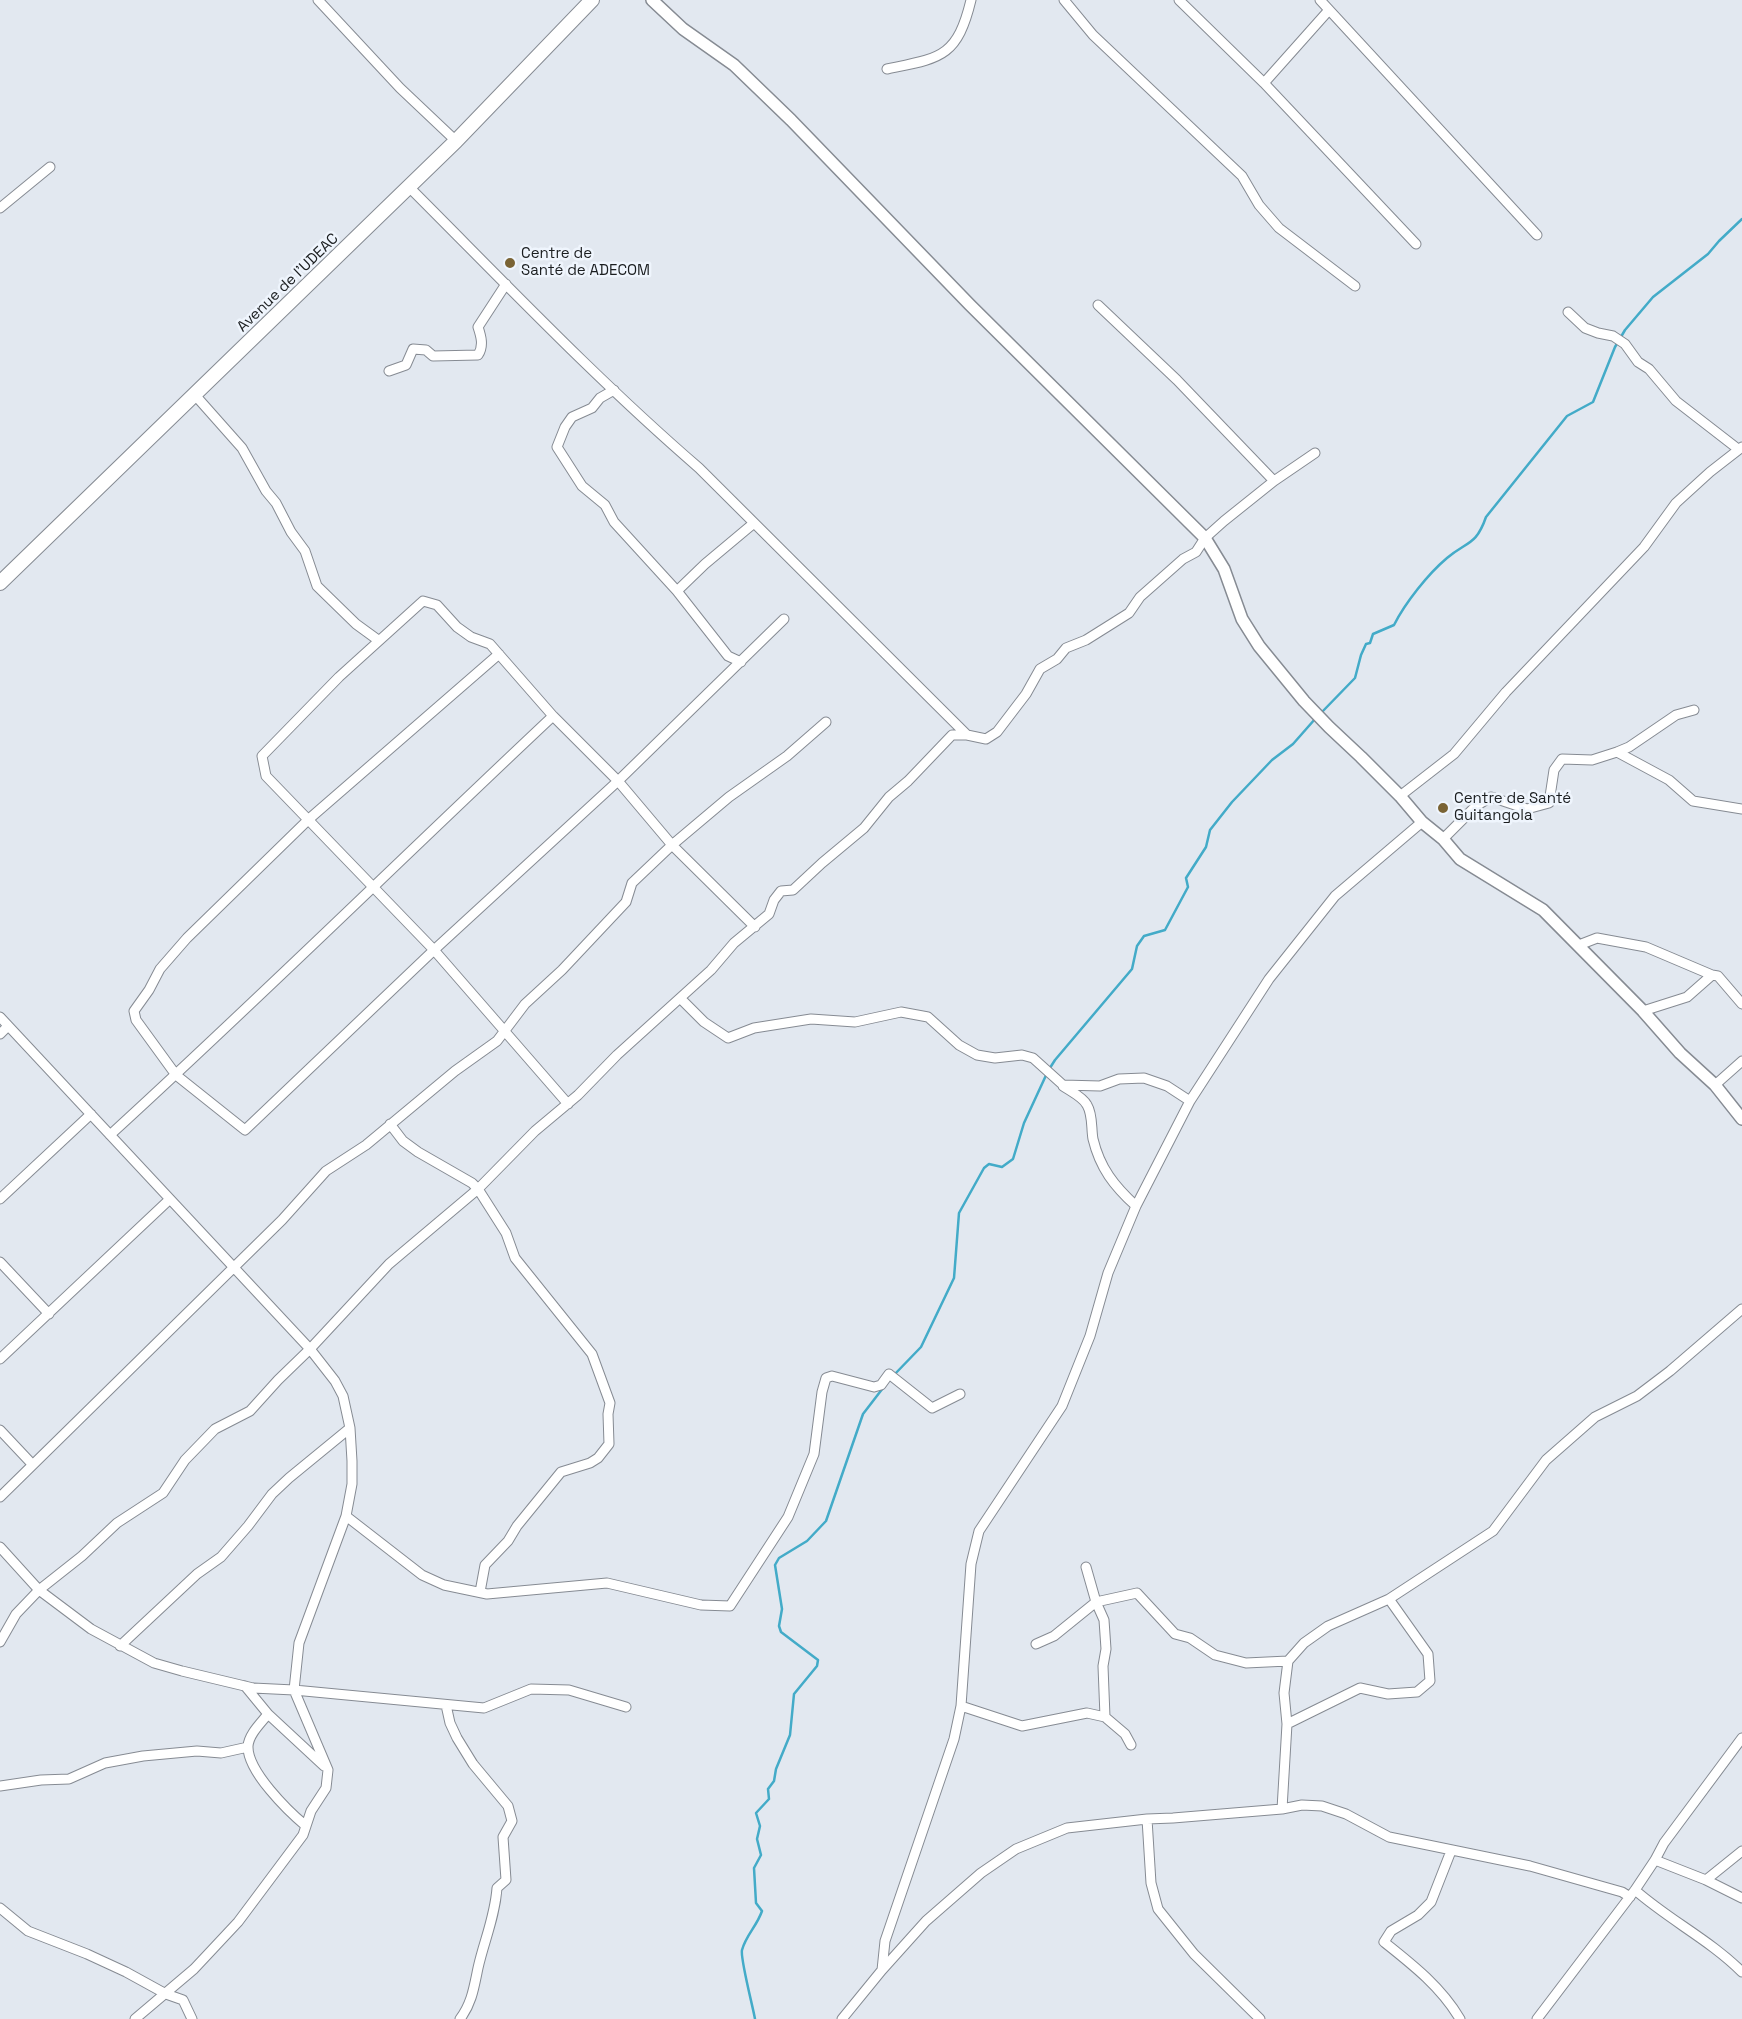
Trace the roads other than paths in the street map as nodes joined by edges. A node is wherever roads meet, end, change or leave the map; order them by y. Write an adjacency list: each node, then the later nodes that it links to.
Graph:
1 (318, 0): 11 (street)
2 (592, 0): 11 (main road, Avenue de I'UDEAC)
3 (652, 0): 28 (street)
4 (971, 0): 9 (street)
5 (1064, 0): 18 (street)
6 (1179, 0): 10 (street)
7 (1320, 0): 8 (street)
8 (1329, 10): 10 (street); 15 (street)
9 (887, 69)
10 (1264, 83): 16 (street)
11 (456, 141): 13 (main road, Avenue de I'UDEAC)
12 (50, 167): 14 (street)
13 (409, 187): 17 (street); 23 (main road, Avenue de I'UDEAC)
14 (0, 208)
15 (1537, 235)
16 (1416, 244)
17 (506, 284): 21 (street); 22 (street)
18 (1356, 286)
19 (1098, 305): 26 (street)
20 (1568, 312): 24 (street)
21 (389, 370)
22 (614, 390): 27 (street); 30 (street)
23 (195, 395): 29 (main road, Avenue de I'UDEAC); 32 (street)
24 (1740, 448): 41 (street)
25 (1315, 452): 26 (street)
26 (1274, 481): 28 (street)
27 (754, 523): 30 (street); 38 (street)
28 (1205, 538): 38 (street); 41 (street)
29 (0, 583)
30 (677, 591): 34 (street)
31 (784, 619): 34 (street)
32 (378, 640): 33 (street); 43 (street)
33 (499, 654): 36 (street); 43 (street)
34 (741, 662): 40 (street)
35 (1694, 710): 39 (street)
36 (553, 716): 40 (street); 47 (street)
37 (826, 722): 46 (street)
38 (968, 735): 48 (street)
39 (1617, 752): 42 (street); 45 (street)
40 (618, 781): 46 (street); 50 (street)
41 (1400, 796): 44 (street)
42 (1742, 809)
43 (309, 820): 47 (street); 60 (street)
44 (1422, 822): 45 (street); 63 (street)
45 (1442, 838): 49 (street)
46 (672, 845): 48 (street); 57 (street)
47 (372, 887): 50 (street); 60 (street)
48 (754, 928): 52 (street)
49 (1579, 945): 51 (street); 54 (street)
50 (434, 950): 57 (street); 60 (street)
51 (1712, 975): 53 (street); 54 (street)
52 (681, 998): 61 (street); 64 (street)
53 (1742, 1004)
54 (1643, 1011): 62 (street)
55 (0, 1017): 56 (street)
56 (8, 1026): 58 (street); 65 (street)
57 (505, 1030): 64 (street); 67 (street)
58 (0, 1034)
59 (1742, 1060): 62 (street)
60 (176, 1075): 68 (street)
61 (1063, 1085): 63 (street); 72 (street)
62 (1714, 1085): 66 (street)
63 (1190, 1101): 72 (street)
64 (568, 1104): 69 (street)
65 (91, 1114): 68 (street); 70 (street)
66 (1742, 1119)
67 (390, 1124): 69 (street); 74 (street)
68 (110, 1135): 71 (street)
69 (478, 1189): 77 (street); 88 (street)
70 (0, 1199)
71 (170, 1200): 74 (street); 76 (street)
72 (1136, 1206): 98 (street)
73 (0, 1262): 76 (street)
74 (233, 1268): 77 (street); 82 (street)
75 (1742, 1309): 89 (street)
76 (49, 1314): 78 (street)
77 (310, 1350): 80 (street); 87 (street)
78 (0, 1359)
79 (960, 1394): 88 (street)
80 (350, 1428): 84 (street); 93 (street)
81 (0, 1430): 82 (street)
82 (32, 1464): 83 (street)
83 (0, 1496)
84 (346, 1516): 88 (street); 96 (street)
85 (0, 1547): 87 (street)
86 (1086, 1567): 90 (street)
87 (39, 1590): 91 (street); 93 (street)
88 (480, 1592)
89 (1389, 1599): 94 (street); 102 (street)
90 (1096, 1602): 92 (street); 94 (street); 101 (street)
91 (0, 1642)
92 (1036, 1644)
93 (120, 1646): 95 (street)
94 (1288, 1661): 102 (street)
95 (245, 1686): 96 (street); 100 (street)
96 (294, 1690): 97 (street); 106 (street)
97 (446, 1705): 99 (street); 123 (street)
98 (961, 1706): 101 (street); 118 (street)
99 (626, 1707)
100 (268, 1714): 105 (street); 106 (street)
101 (1105, 1717): 104 (street)
102 (1287, 1724): 108 (street)
103 (1742, 1738): 113 (street)
104 (1131, 1745)
105 (248, 1747): 107 (street); 110 (street)
106 (328, 1770): 110 (street)
107 (0, 1786)
108 (1282, 1809): 109 (street); 111 (street)
109 (1147, 1819): 118 (street); 125 (street)
110 (306, 1826): 120 (street)
111 (1451, 1851): 115 (street); 126 (street)
112 (1742, 1851): 114 (street)
113 (1655, 1860): 114 (street); 115 (street)
114 (1706, 1880): 116 (street)
115 (1632, 1894): 119 (street); 127 (street)
116 (1742, 1898)
117 (0, 1908): 120 (street)
118 (882, 1970): 124 (street)
119 (1742, 1972)
120 (166, 1994): 121 (street); 122 (street)
121 (135, 2019)
122 (192, 2019)
123 (460, 2019)
124 (842, 2019)
125 (1260, 2019)
126 (1460, 2019)
127 (1537, 2019)

